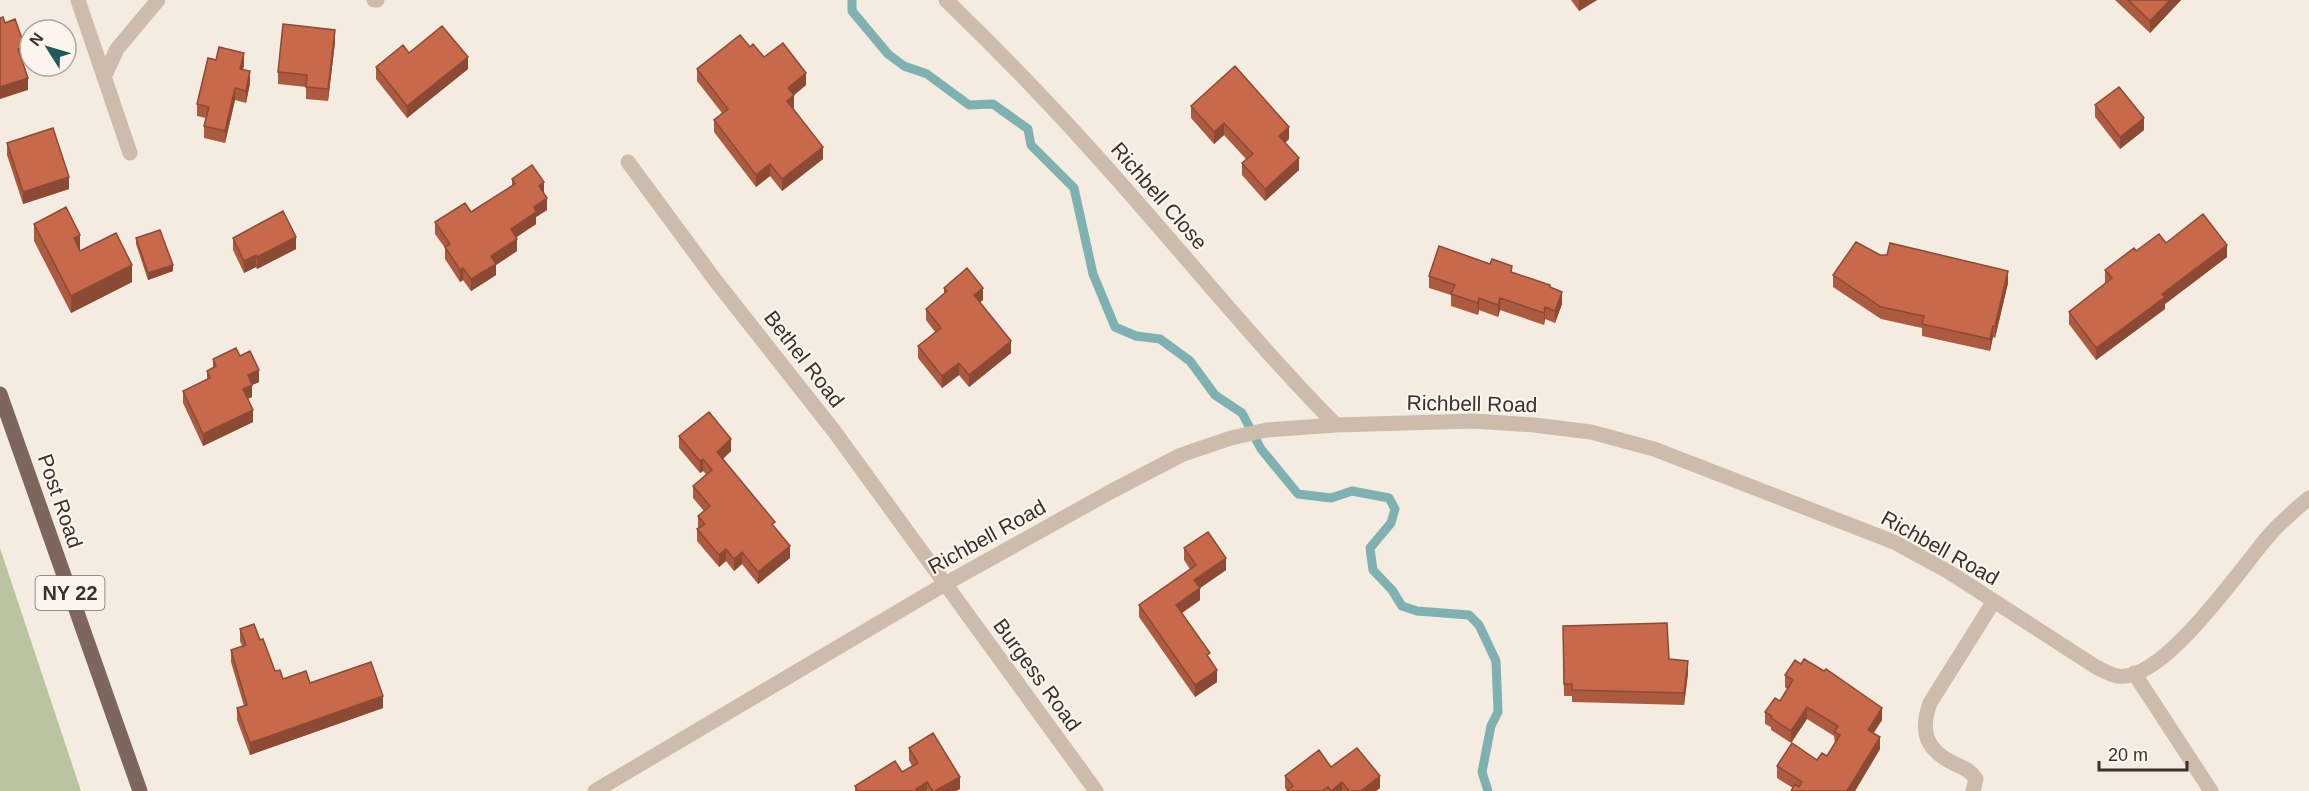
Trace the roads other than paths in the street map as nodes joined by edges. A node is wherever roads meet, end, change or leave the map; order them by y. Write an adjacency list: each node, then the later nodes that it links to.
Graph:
1 (78, 0): 4 (street)
2 (158, 0): 4 (street)
3 (946, 0): 8 (street, Richbell Close)
4 (104, 77): 5 (street)
5 (130, 153)
6 (628, 162): 10 (street, Bethel Road)
7 (0, 394): 13 (main road, Post Road / NY 22)
8 (1336, 425): 10 (street, Richbell Road); 11 (street, Richbell Road)
9 (2309, 498): 12 (street)
10 (945, 584): 14 (street, Richbell Road); 15 (street, Burgess Road)
11 (1994, 602): 12 (street, Richbell Road); 16 (street)
12 (2134, 673): 17 (street)
13 (140, 791)
14 (594, 791)
15 (1096, 791)
16 (1973, 791)
17 (2211, 791)

